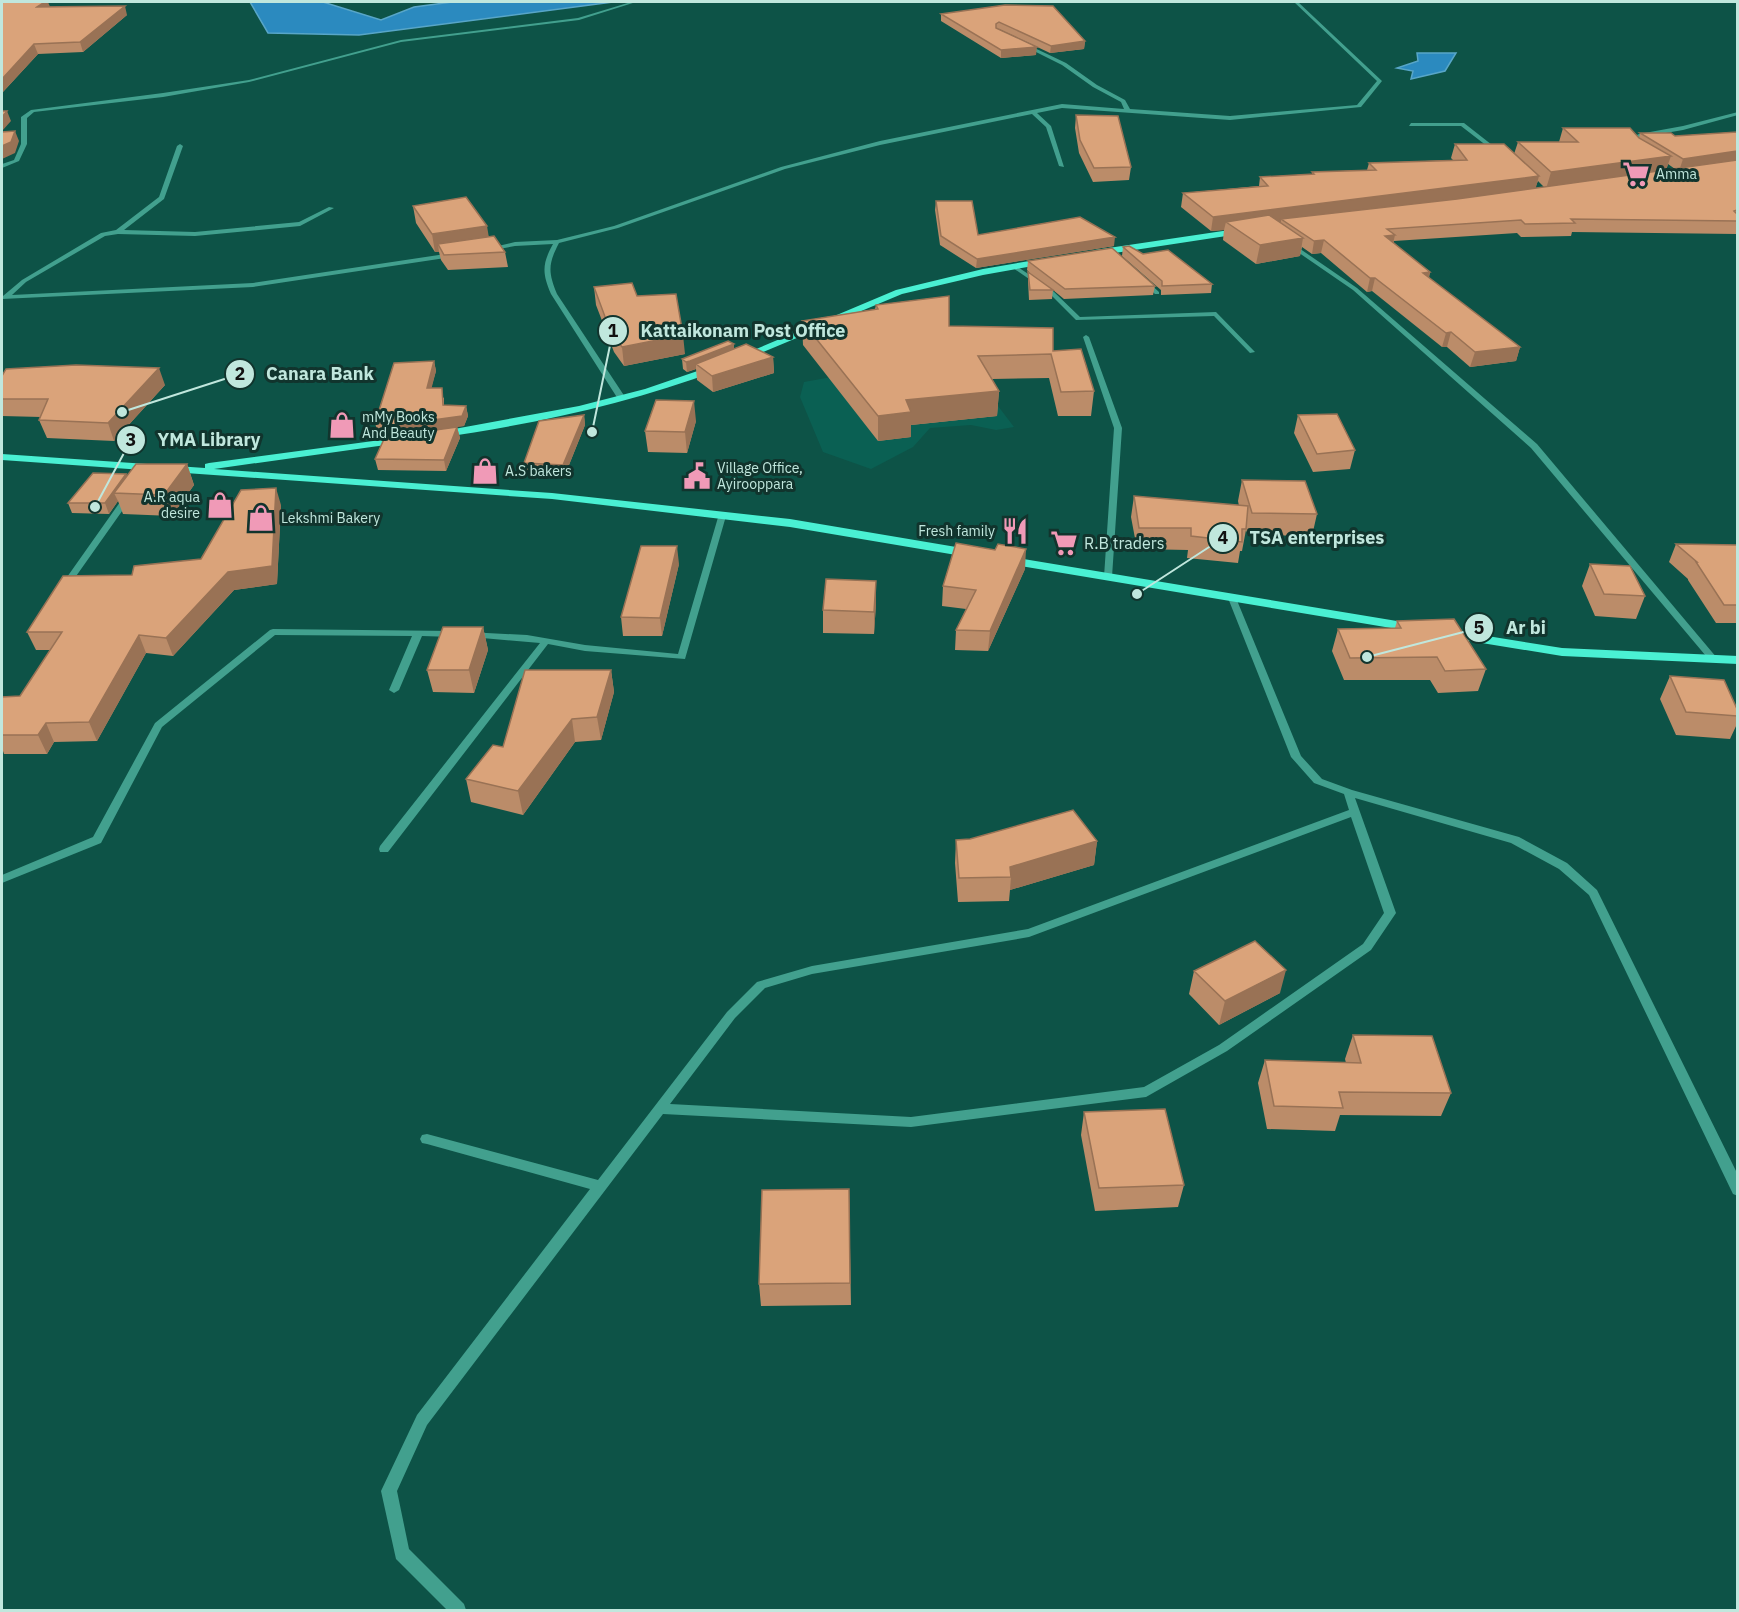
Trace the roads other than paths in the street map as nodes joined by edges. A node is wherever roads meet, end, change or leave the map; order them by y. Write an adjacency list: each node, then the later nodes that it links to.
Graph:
1 (634, 2): 11 (street)
2 (1296, 2): 4 (street)
3 (1017, 41): 4 (street)
4 (1128, 111): 5 (street)
5 (1033, 112): 12 (street); 17 (street)
6 (1737, 113): 9 (street)
7 (1411, 125): 10 (street)
8 (180, 146): 15 (street)
9 (1631, 146)
10 (1507, 158)
11 (2, 166)
12 (1062, 166)
13 (331, 208): 15 (street)
14 (1255, 230): 20 (main road)
15 (118, 232): 25 (street)
16 (1284, 240): 40 (street)
17 (556, 242): 18 (street); 28 (street)
18 (475, 251)
19 (464, 253): 25 (street)
20 (1089, 254)
21 (1057, 260): 22 (main road)
22 (1015, 267): 27 (street); 28 (main road)
23 (1141, 279): 24 (street)
24 (1157, 293)
25 (3, 298)
26 (1086, 337): 35 (street)
27 (1252, 352)
28 (621, 398): 29 (main road)
29 (425, 437)
30 (413, 439): 32 (main road)
31 (2, 457): 32 (main road)
32 (174, 470): 34 (main road)
33 (135, 487): 36 (street)
34 (722, 516): 35 (main road); 39 (street)
35 (1108, 577): 37 (main road)
36 (60, 593)
37 (1232, 598): 40 (main road); 43 (street)
38 (418, 634): 39 (street); 42 (street); 46 (street)
39 (546, 641): 45 (street)
40 (1714, 660): 41 (main road)
41 (1737, 660)
42 (394, 690)
43 (1348, 792): 44 (street); 50 (street)
44 (1355, 812): 47 (street); 47 (street)
45 (384, 849)
46 (2, 879)
47 (658, 1109): 49 (street)
48 (428, 1139): 49 (street)
49 (600, 1186): 51 (street)
50 (1737, 1190)
51 (458, 1611)

